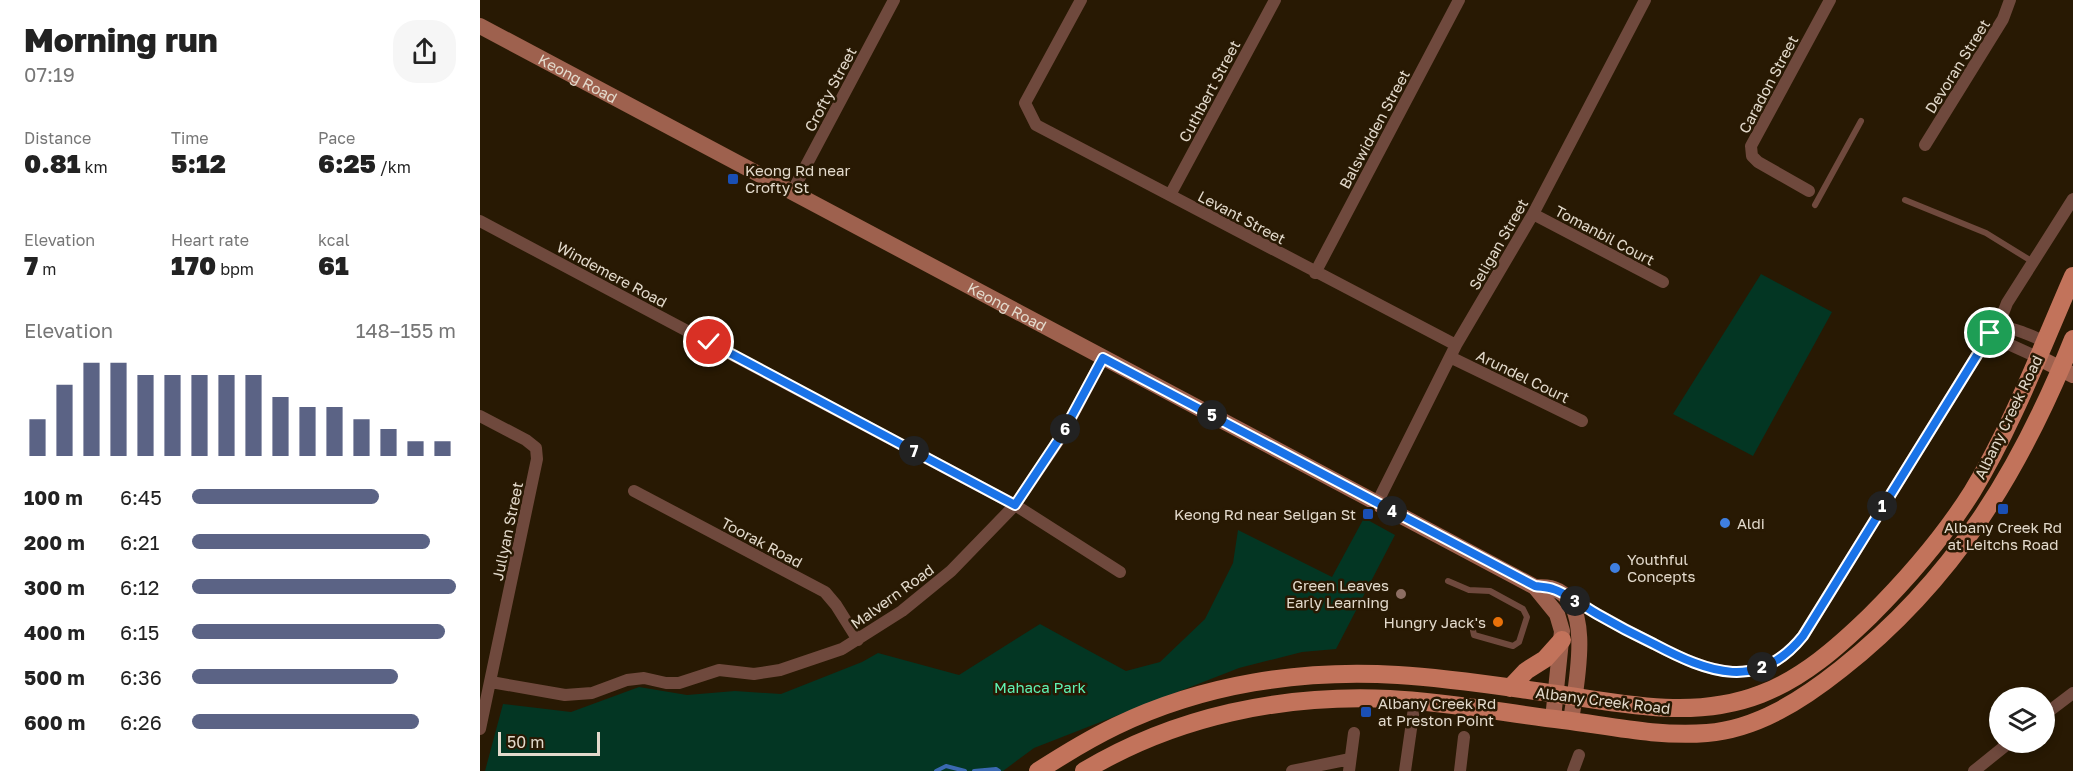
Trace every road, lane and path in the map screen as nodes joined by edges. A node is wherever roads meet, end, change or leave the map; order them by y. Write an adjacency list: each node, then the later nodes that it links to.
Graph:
1 (894, 0): 11 (street, Crofty Street)
2 (1081, 0): 13 (street, Levant Street)
3 (1275, 0): 13 (street, Cuthbert Street)
4 (1459, 0): 20 (street, Balswidden Street)
5 (1645, 0): 17 (street, Seligan Street)
6 (1830, 0): 12 (street, Caradon Street)
7 (2010, 0): 10 (street, Devoran Street)
8 (480, 26): 11 (street, Keong Road)
9 (1862, 121): 12 (lane)
10 (1925, 145)
11 (792, 192): 28 (street, Keong Road)
12 (1814, 194): 16 (lane)
13 (1170, 195): 20 (street, Levant Street)
14 (2073, 199): 19 (street)
15 (1905, 200): 19 (lane)
16 (1815, 205)
17 (1533, 214): 22 (street, Tomanbil Court); 24 (street, Seligan Street)
18 (480, 221): 34 (street, Windemere Road)
19 (2034, 263): 23 (street)
20 (1315, 273): 24 (street, Levant Street)
21 (2073, 276): 26 (main road, Albany Creek Road)
22 (1663, 282)
23 (2000, 335): 26 (street); 26 (street); 41 (street, Keong Road)
24 (1456, 345): 27 (street, Seligan Street)
25 (2071, 348): 26 (street); 29 (main road, Albany Creek Road)
26 (2041, 349): 29 (street); 48 (main road, Albany Creek Road)
27 (1450, 357): 31 (street, Arundel Court); 33 (street, Seligan Street)
28 (1103, 358): 33 (street, Keong Road); 34 (street, Malvern Road)
29 (2067, 373): 52 (main road, Albany Creek Road)
30 (480, 416): 44 (street, Jullyan Street)
31 (1582, 421)
32 (634, 490): 43 (street, Toorak Road)
33 (1377, 503): 37 (street, Keong Road)
34 (1015, 505): 35 (street, Windemere Road); 43 (street, Malvern Road)
35 (1120, 572)
36 (1448, 581): 40 (lane)
37 (1535, 586): 38 (street, Keong Road); 42 (street, Keong Road)
38 (1563, 594): 39 (street); 41 (street, Keong Road)
39 (1578, 619): 41 (street, Keong Road); 42 (street, Keong Road); 48 (street)
40 (1471, 621)
41 (1612, 622)
42 (1561, 632): 46 (main road); 48 (street)
43 (858, 640): 44 (street, Malvern Road)
44 (491, 682): 53 (street, Jullyan Street)
45 (1238, 685): 46 (main road, Albany Creek Road); 51 (main road); 59 (main road, Albany Creek Road)
46 (1510, 688): 48 (main road, Albany Creek Road)
47 (2073, 693): 50 (street)
48 (1565, 696): 52 (street)
49 (1415, 701): 51 (main road, Albany Creek Road); 52 (main road, Albany Creek Road); 62 (street)
50 (2055, 707)
51 (1245, 709): 60 (main road, Albany Creek Road)
52 (1562, 720)
53 (480, 729)
54 (1354, 733): 58 (street)
55 (1464, 737): 63 (street)
56 (1996, 753): 65 (street)
57 (1579, 755): 64 (street)
58 (1349, 765): 61 (street)
59 (1038, 771)
60 (1083, 771)
61 (1292, 771)
62 (1405, 771)
63 (1460, 771)
64 (1573, 771)
65 (1974, 771)

